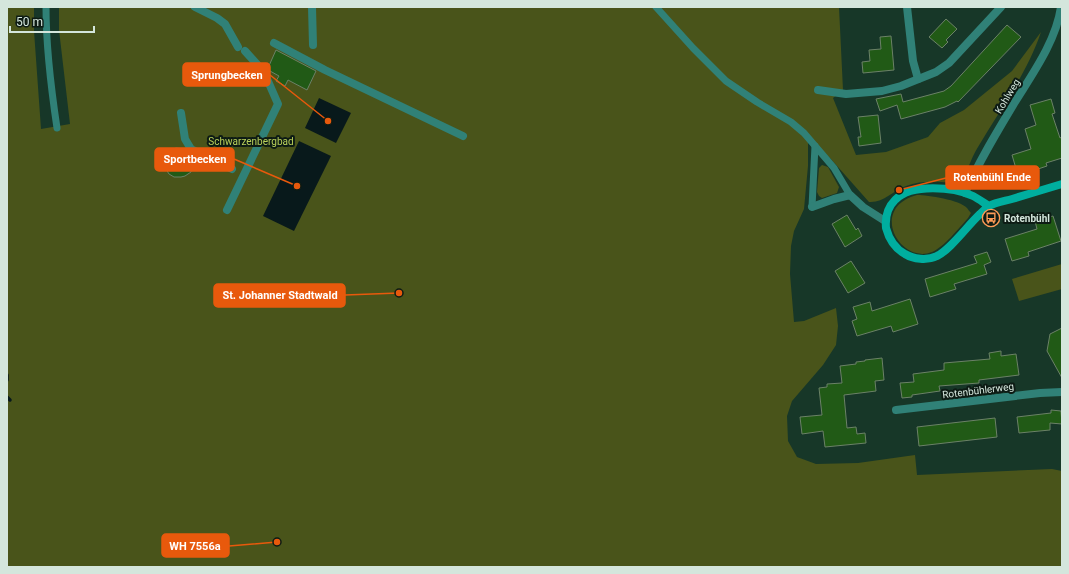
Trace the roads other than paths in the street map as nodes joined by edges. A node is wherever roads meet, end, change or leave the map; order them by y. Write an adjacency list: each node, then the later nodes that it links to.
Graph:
1 (46, 7): 14 (lane)
2 (195, 7): 23 (street)
3 (312, 7): 10 (street)
4 (656, 7): 16 (lane)
5 (907, 7): 11 (street)
6 (1001, 7): 11 (street)
7 (1060, 7): 8 (street, Kohlweg)
8 (1061, 19): 19 (street, Kohlweg)
9 (274, 43): 15 (street)
10 (313, 45)
11 (918, 79): 12 (street)
12 (818, 90)
13 (181, 113): 17 (street)
14 (57, 128)
15 (464, 136)
16 (814, 146): 20 (lane); 22 (lane)
17 (232, 169)
18 (1062, 184): 21 (street)
19 (965, 193): 21 (street); 24 (street)
20 (850, 195): 22 (street); 24 (street)
21 (989, 206): 24 (street)
22 (812, 207)
23 (227, 210)
24 (885, 221)
25 (1062, 392): 26 (street, Rotenbühlerweg)
26 (896, 410)

